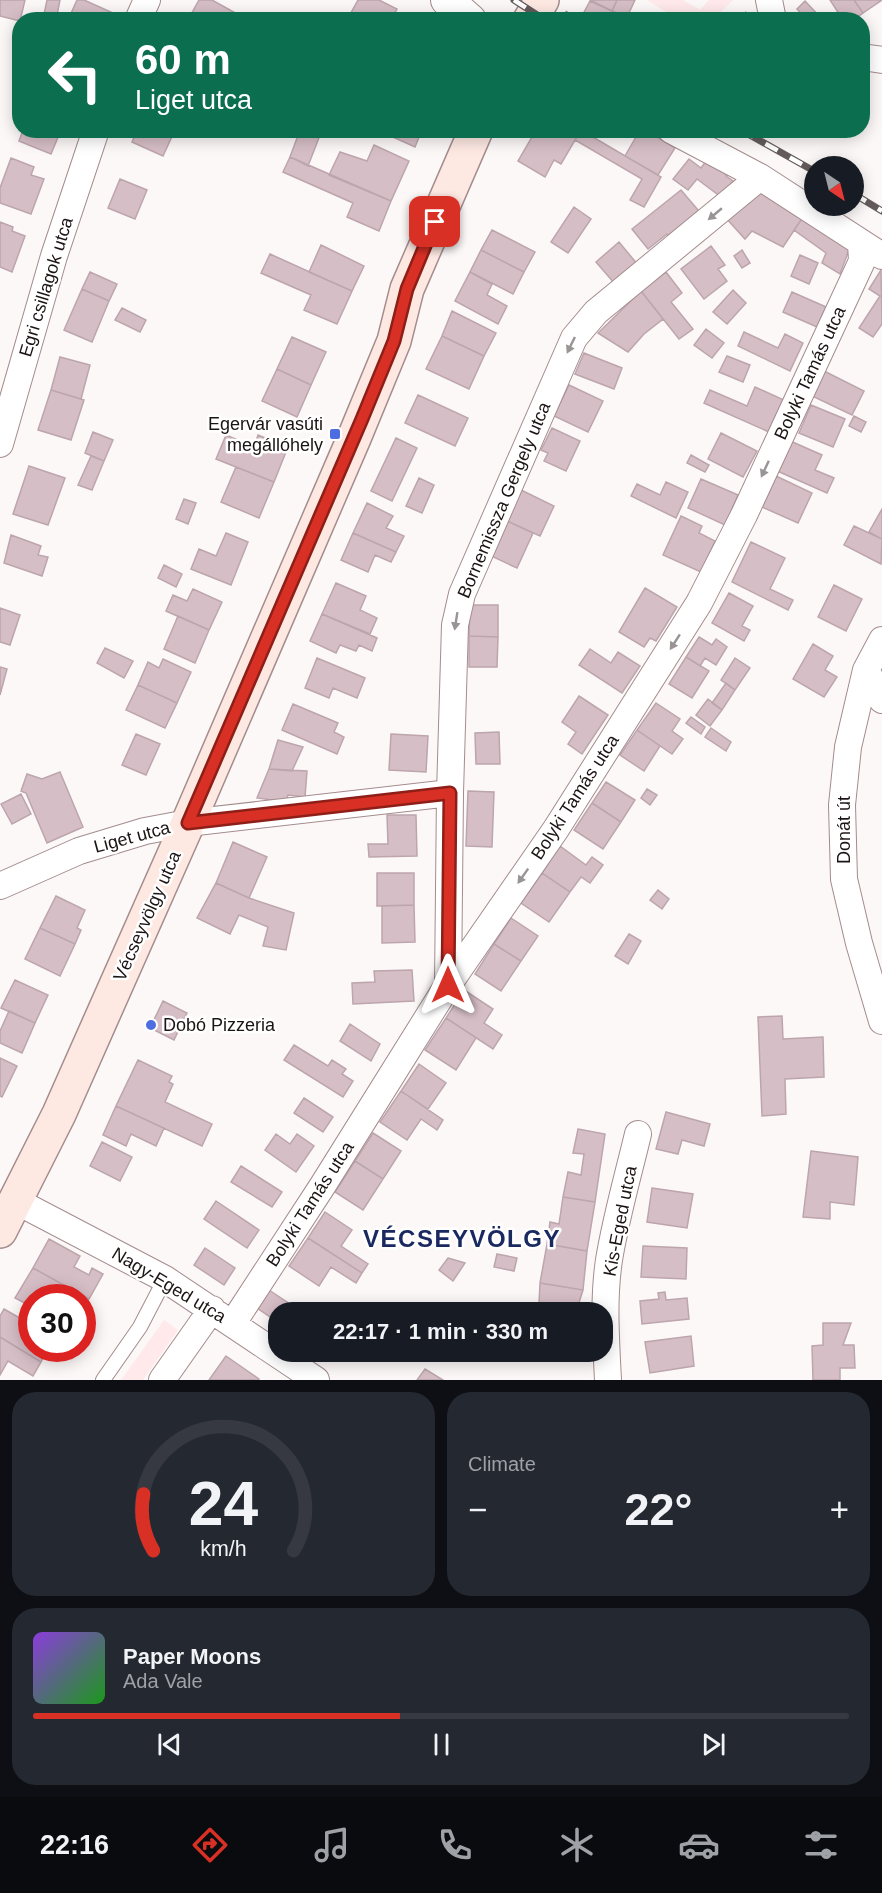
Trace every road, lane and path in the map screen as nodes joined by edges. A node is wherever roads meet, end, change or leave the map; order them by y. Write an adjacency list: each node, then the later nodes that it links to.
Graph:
1 (447, 0): 2 (street)
2 (461, 12)
3 (93, 138): 8 (street, Egri csillagok utca)
4 (473, 138): 13 (main road, Vécseyvölgy utca)
5 (686, 138): 6 (street)
6 (760, 177): 7 (street); 12 (street, Bornemissza Gergely utca, one-way to 12)
7 (872, 250): 15 (street, Bolyki Tamás utca, one-way to 15)
8 (0, 444)
9 (882, 640): 10 (street, Donát út)
10 (866, 670): 11 (street); 16 (street, Donát út)
11 (882, 700)
12 (450, 793): 13 (street, Liget utca); 15 (street, Bornemissza Gergely utca)
13 (188, 823): 14 (street, Liget utca); 18 (main road, Vécseyvölgy utca)
14 (0, 886)
15 (448, 985): 21 (street, Bolyki Tamás utca)
16 (882, 1021)
17 (638, 1134): 25 (street, Kis-Eged utca)
18 (16, 1201): 19 (main road, Vécseyvölgy utca); 20 (street, Nagy-Eged utca)
19 (0, 1230)
20 (165, 1279): 21 (street, Nagy-Eged utca); 22 (lane)
21 (222, 1316): 23 (street, Bolyki Tamás utca); 24 (street, Nagy-Eged utca)
22 (103, 1380)
23 (162, 1380)
24 (316, 1380)
25 (608, 1380)

